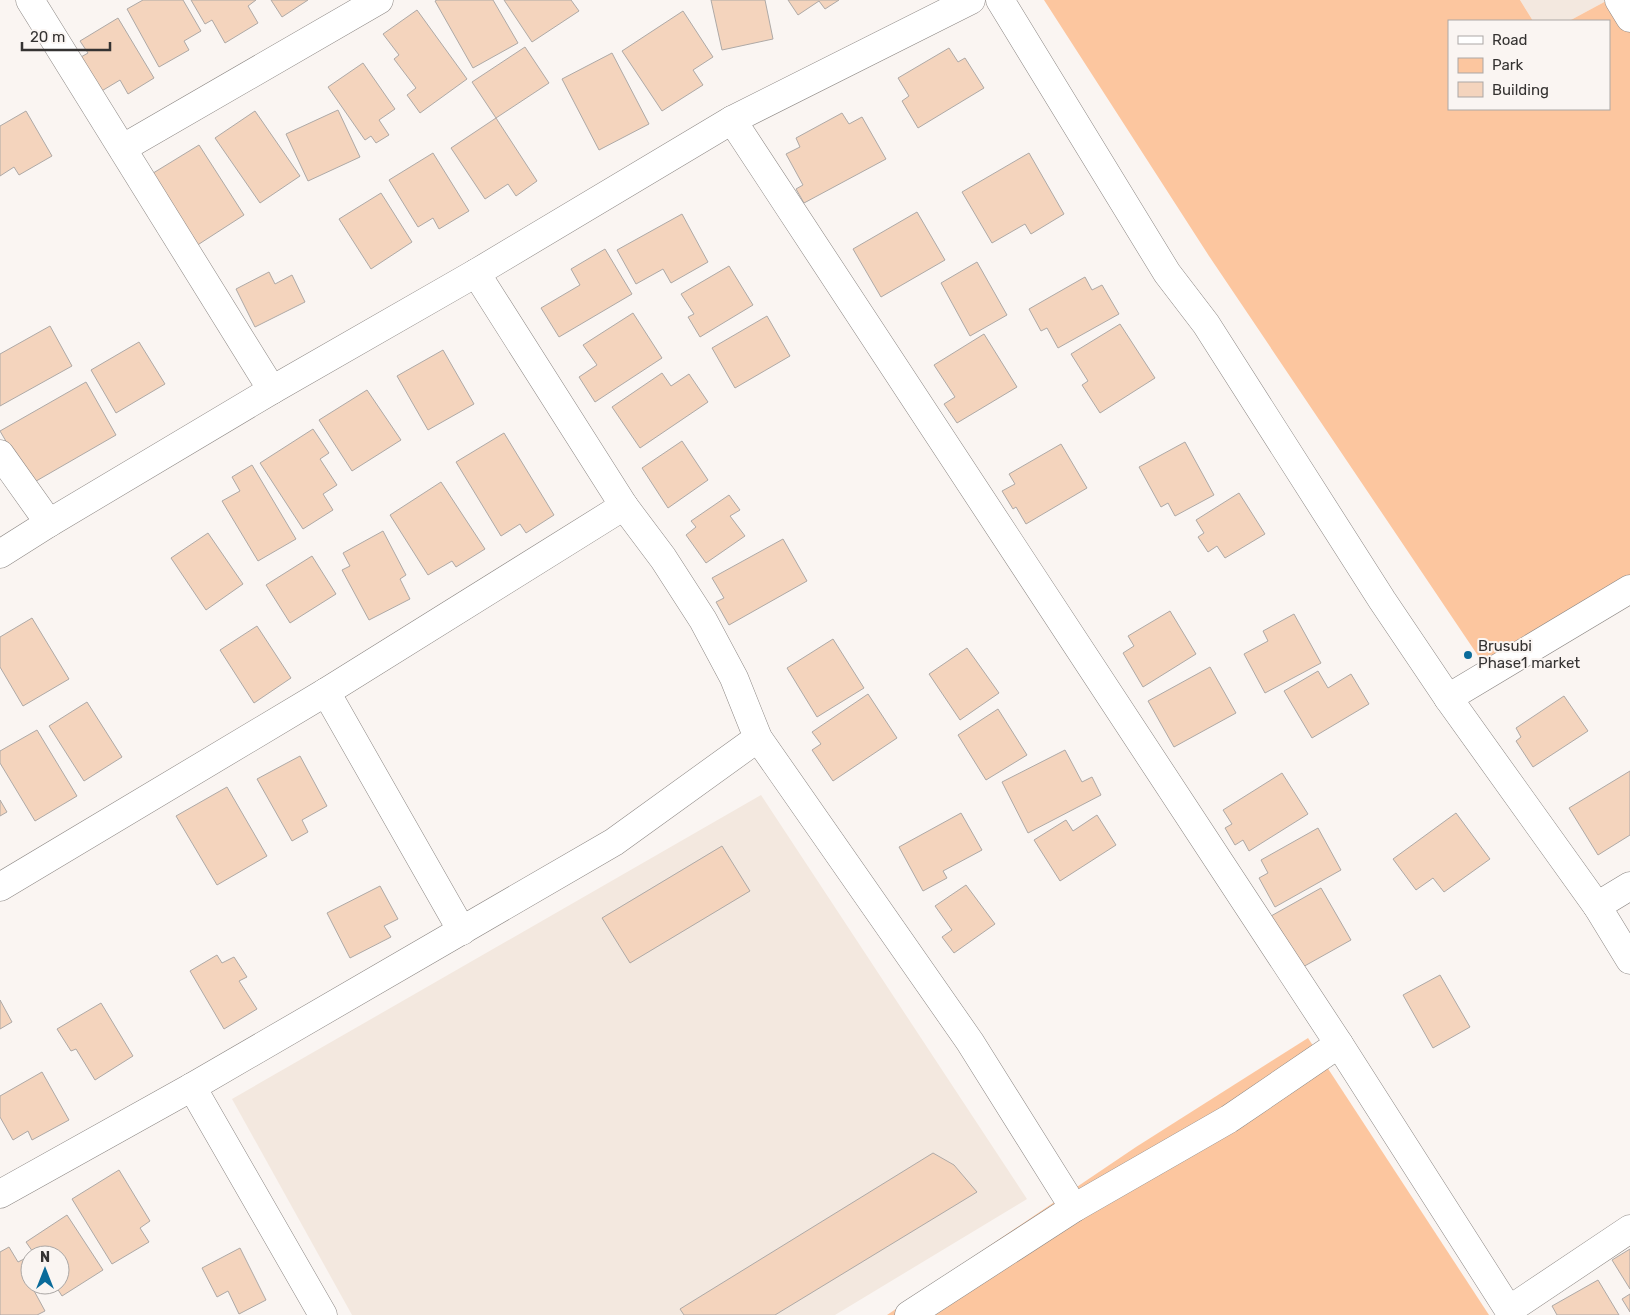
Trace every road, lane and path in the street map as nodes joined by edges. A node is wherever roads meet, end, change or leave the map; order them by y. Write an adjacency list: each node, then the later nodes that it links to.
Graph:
1 (30, 0): 8 (street)
2 (379, 0): 8 (street)
3 (971, 0): 7 (street)
4 (1000, 0): 17 (street)
5 (1619, 0): 6 (street)
6 (1630, 18)
7 (732, 120): 9 (street); 24 (street)
8 (123, 148): 10 (street)
9 (476, 273): 10 (street); 12 (street)
10 (272, 390): 13 (street)
11 (0, 454): 13 (street)
12 (624, 506): 16 (street); 18 (street)
13 (49, 523): 14 (street)
14 (0, 554)
15 (1630, 589): 17 (street)
16 (326, 692): 20 (street); 22 (street)
17 (1448, 698): 21 (street)
18 (758, 738): 22 (street); 27 (street)
19 (1630, 886): 21 (street)
20 (0, 887)
21 (1597, 906): 23 (street)
22 (462, 931): 25 (street)
23 (1630, 960)
24 (1339, 1044): 27 (street); 29 (street)
25 (192, 1087): 26 (street); 30 (street)
26 (0, 1194)
27 (1074, 1208): 31 (street)
28 (1630, 1229): 29 (street)
29 (1511, 1313)
30 (323, 1315)
31 (909, 1315)

